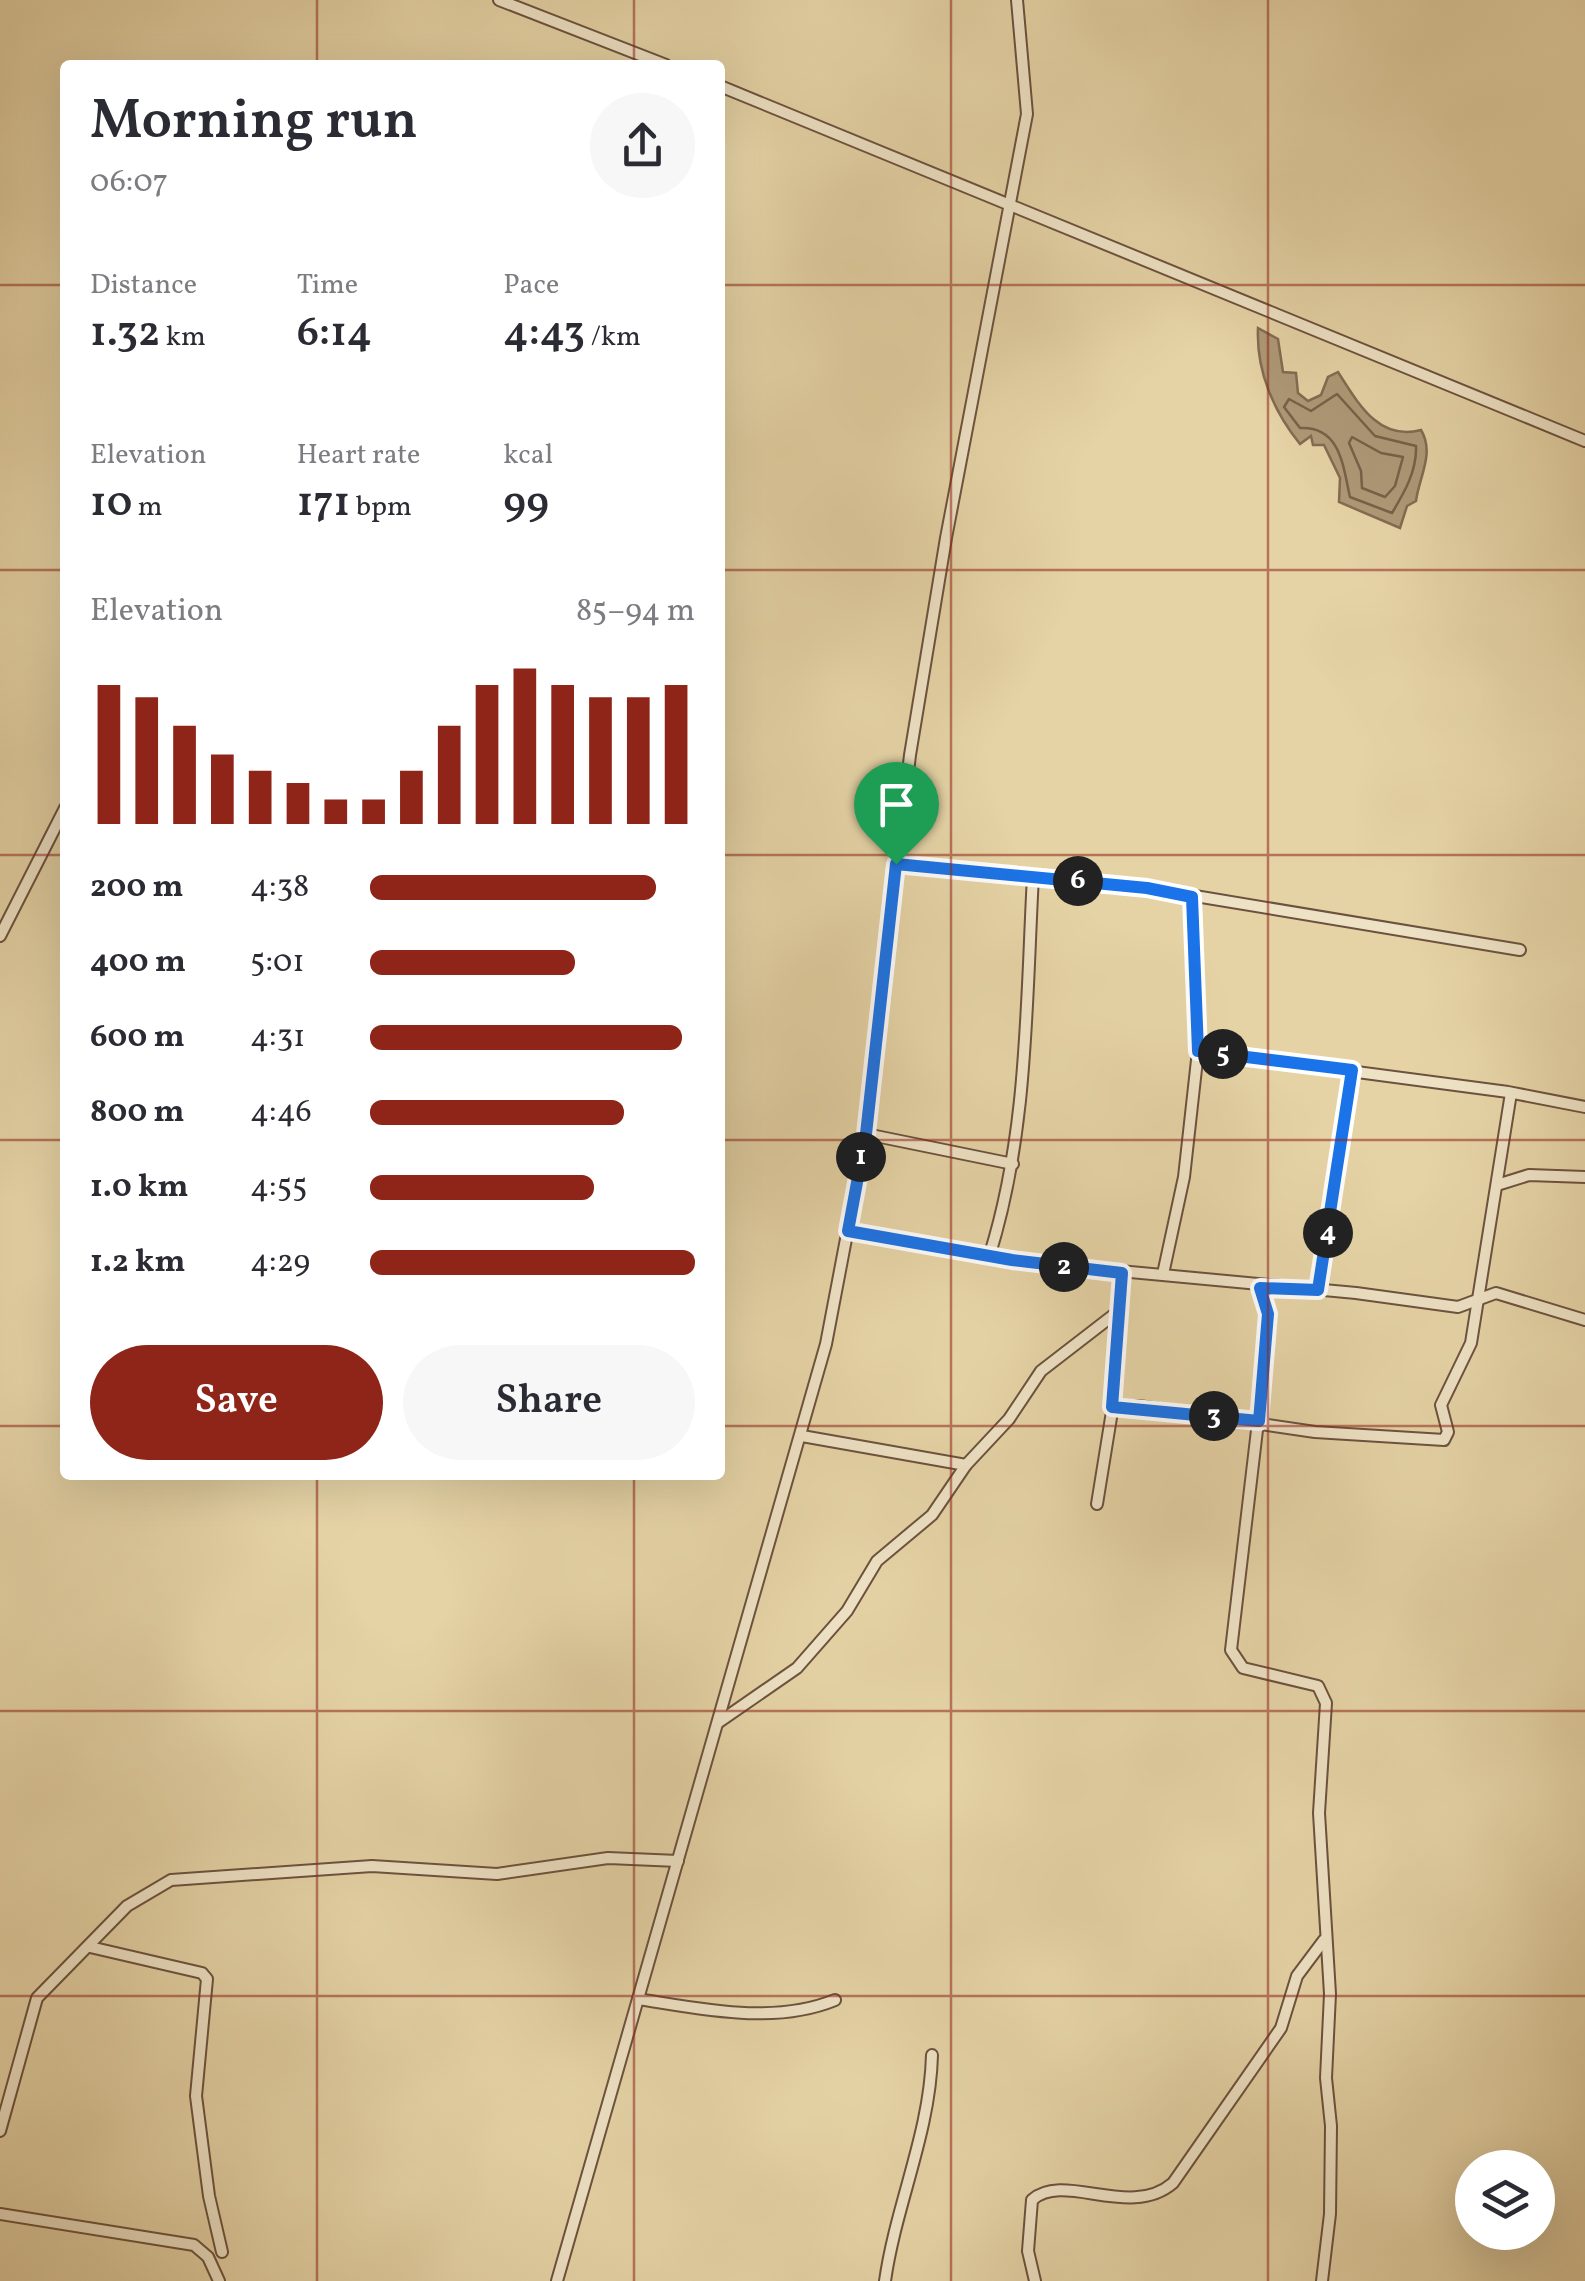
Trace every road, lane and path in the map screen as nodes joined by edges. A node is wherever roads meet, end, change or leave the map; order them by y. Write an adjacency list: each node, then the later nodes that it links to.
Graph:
1 (499, 0): 3 (street)
2 (1017, 0): 5 (street)
3 (653, 60)
4 (725, 88): 5 (street)
5 (1011, 204): 6 (street); 8 (street)
6 (1585, 441)
7 (60, 818): 11 (street)
8 (896, 864): 9 (street); 17 (street)
9 (1033, 876): 10 (street); 18 (street)
10 (1192, 897): 12 (street); 13 (street)
11 (0, 936)
12 (1520, 950)
13 (1198, 1051): 14 (street); 24 (street)
14 (1352, 1070): 15 (street); 26 (street)
15 (1511, 1093): 16 (street); 20 (street)
16 (1585, 1107)
17 (866, 1134): 18 (street); 21 (street)
18 (1013, 1164): 22 (street)
19 (1585, 1177): 20 (street)
20 (1497, 1186): 27 (street)
21 (848, 1231): 22 (street); 32 (street)
22 (989, 1256): 23 (street)
23 (1122, 1273): 24 (street); 28 (street)
24 (1163, 1274): 25 (street)
25 (1260, 1288): 26 (street); 31 (street)
26 (1318, 1290): 27 (street)
27 (1478, 1298): 29 (street); 31 (street)
28 (1120, 1310): 30 (street); 33 (street)
29 (1585, 1320)
30 (1112, 1407): 31 (street); 34 (street)
31 (1259, 1421): 37 (street)
32 (802, 1436): 33 (street); 35 (street)
33 (966, 1465): 35 (street)
34 (1097, 1504)
35 (718, 1722): 36 (street)
36 (678, 1861): 38 (street); 39 (street)
37 (1324, 1940): 48 (street); 49 (street)
38 (90, 1947): 42 (street); 44 (street)
39 (638, 1999): 40 (street); 46 (street)
40 (836, 2000)
41 (932, 2055): 47 (street)
42 (0, 2130)
43 (0, 2214): 45 (street)
44 (222, 2252)
45 (219, 2281)
46 (557, 2281)
47 (885, 2281)
48 (1036, 2281)
49 (1322, 2281)

